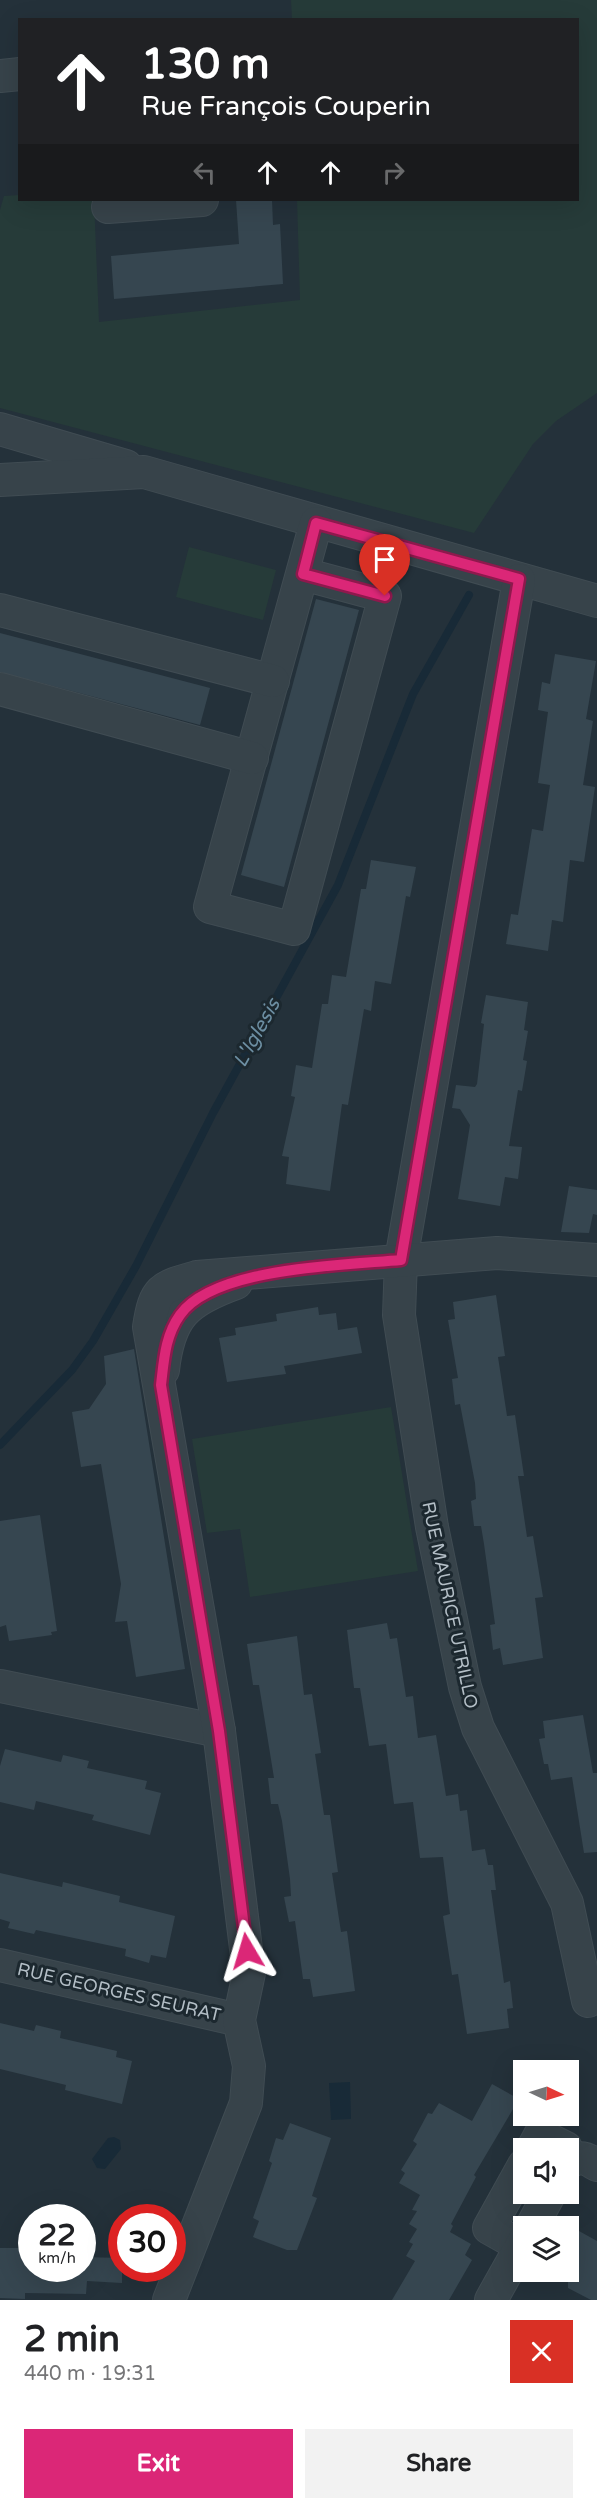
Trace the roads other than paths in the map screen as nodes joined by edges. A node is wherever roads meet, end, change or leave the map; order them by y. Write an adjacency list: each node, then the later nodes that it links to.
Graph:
1 (18, 74): 2 (street)
2 (0, 76)
3 (189, 201): 4 (street)
4 (108, 207)
5 (0, 429): 6 (street)
6 (144, 472): 7 (street); 8 (street)
7 (0, 480)
8 (316, 523): 9 (street); 10 (street)
9 (303, 574): 13 (street); 15 (street)
10 (519, 579): 11 (street); 16 (street, RUE MAURICE UTRILLO)
11 (597, 601)
12 (0, 610): 13 (street)
13 (273, 681): 15 (street)
14 (0, 689): 15 (street)
15 (252, 758)
16 (401, 1260): 17 (street); 19 (street); 21 (street, RUE MAURICE UTRILLO)
17 (597, 1260)
18 (0, 1686): 19 (street)
19 (219, 1731): 22 (street)
20 (0, 1965): 22 (street, RUE GEORGES SEURAT)
21 (588, 2001)
22 (239, 2020): 26 (street)
23 (513, 2185): 24 (street)
24 (513, 2234)
25 (513, 2260): 27 (street)
26 (169, 2300)
27 (490, 2300)

